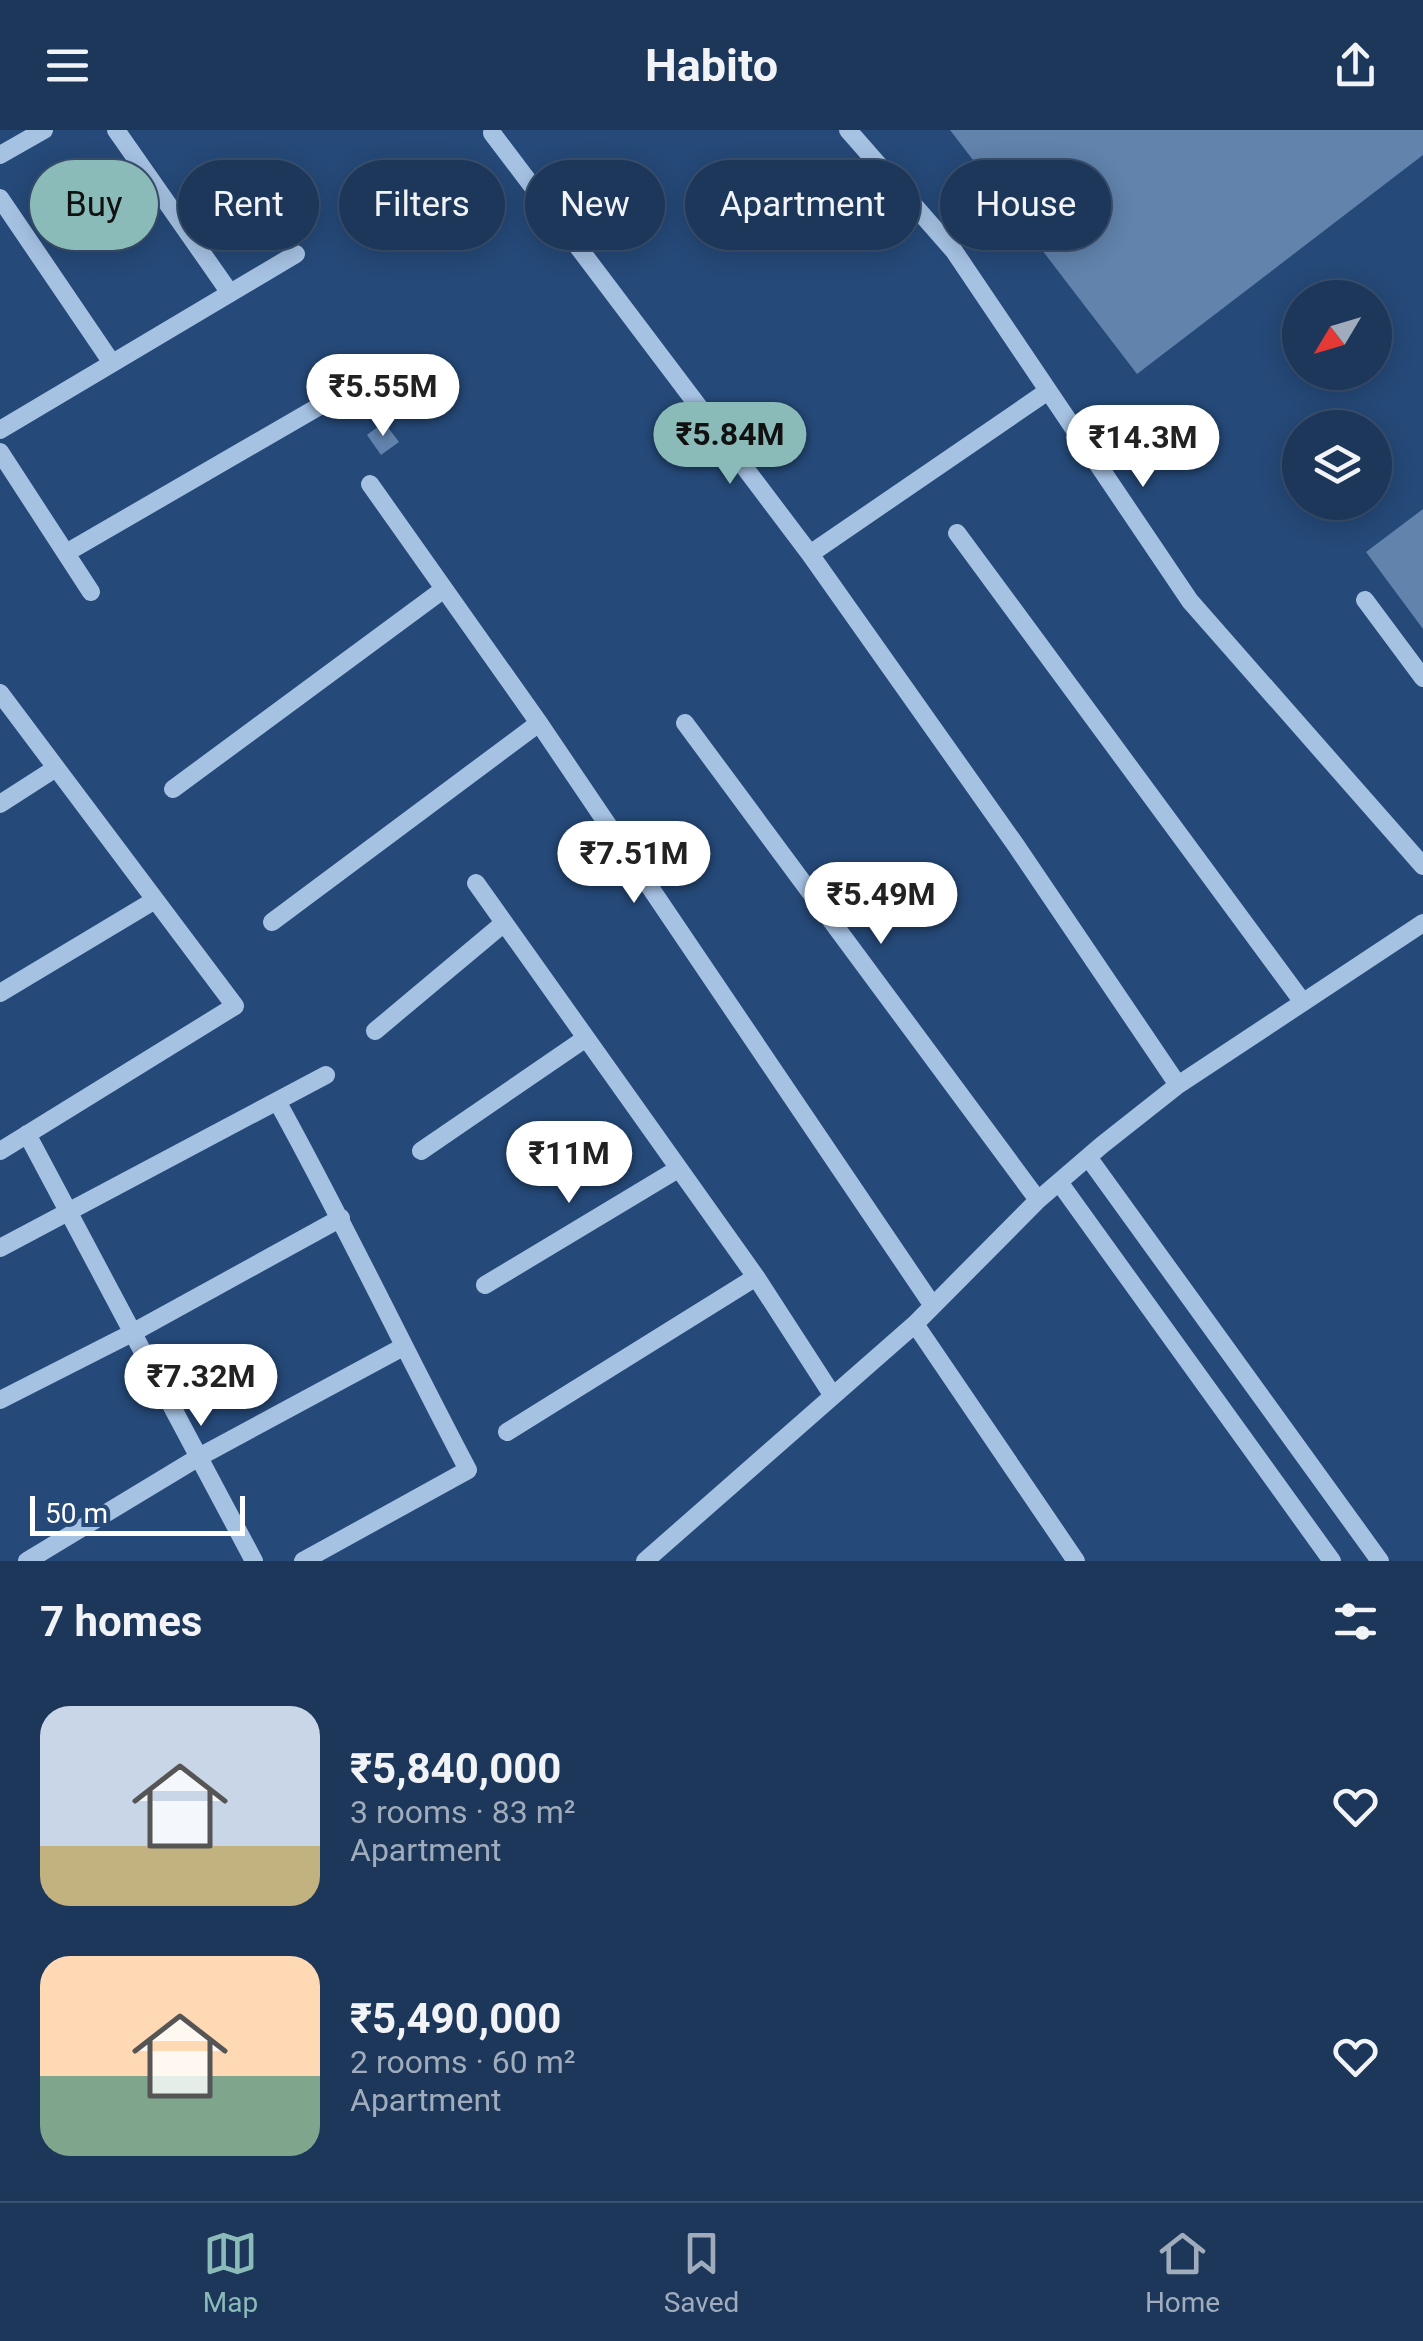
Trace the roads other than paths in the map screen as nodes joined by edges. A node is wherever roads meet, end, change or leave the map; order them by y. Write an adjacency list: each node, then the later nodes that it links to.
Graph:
1 (44, 130): 5 (street)
2 (116, 130): 8 (street)
3 (848, 130): 11 (street)
4 (492, 133): 17 (street)
5 (0, 155)
6 (0, 198): 9 (street)
7 (296, 254): 8 (street)
8 (230, 293): 9 (street)
9 (112, 363): 12 (street)
10 (375, 374): 16 (street)
11 (1048, 391): 17 (street); 28 (street)
12 (0, 430)
13 (0, 452): 16 (street)
14 (370, 484): 18 (street)
15 (957, 534): 35 (street)
16 (66, 553): 19 (street)
17 (810, 554): 39 (street)
18 (444, 589): 23 (street); 26 (street)
19 (91, 592)
20 (1365, 600): 21 (street)
21 (1423, 678)
22 (0, 694): 25 (street)
23 (539, 722): 31 (street); 53 (street)
24 (685, 723): 47 (street)
25 (56, 768): 27 (street); 30 (street)
26 (174, 789)
27 (0, 804)
28 (1423, 866)
29 (476, 883): 32 (street)
30 (155, 900): 34 (street); 41 (street)
31 (272, 922)
32 (504, 923): 36 (street); 37 (street)
33 (1423, 923): 35 (street)
34 (0, 993)
35 (1302, 1001): 39 (street)
36 (375, 1031)
37 (586, 1038): 43 (street); 45 (street)
38 (326, 1074): 40 (street)
39 (1178, 1086): 44 (street)
40 (276, 1101): 48 (street); 49 (street)
41 (27, 1134): 42 (street); 48 (street)
42 (0, 1151)
43 (421, 1151)
44 (1088, 1158): 46 (street); 67 (street)
45 (678, 1169): 51 (street); 52 (street)
46 (1059, 1182): 47 (street); 66 (street)
47 (1038, 1200): 53 (street)
48 (68, 1212): 50 (street); 55 (street)
49 (341, 1218): 55 (street); 56 (street)
50 (0, 1248)
51 (756, 1277): 57 (street); 59 (street)
52 (485, 1284)
53 (933, 1306): 54 (street)
54 (915, 1324): 57 (street); 65 (street)
55 (132, 1333): 58 (street); 60 (street)
56 (402, 1347): 60 (street); 63 (street)
57 (833, 1396): 64 (street)
58 (0, 1400)
59 (507, 1432)
60 (199, 1457): 61 (street); 62 (street)
61 (27, 1561)
62 (254, 1561)
63 (303, 1561)
64 (645, 1561)
65 (1076, 1561)
66 (1332, 1561)
67 (1380, 1561)

